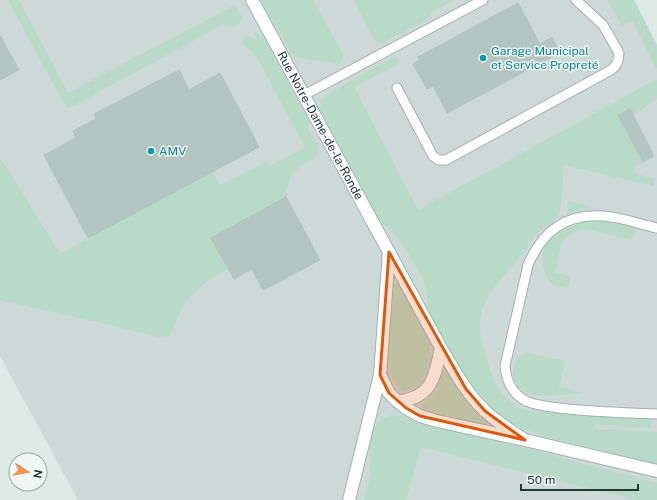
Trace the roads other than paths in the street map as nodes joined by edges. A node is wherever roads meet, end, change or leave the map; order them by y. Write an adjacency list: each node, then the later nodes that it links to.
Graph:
1 (252, 0): 5 (main road, Rue Notre-Dame-de-la-Ronde)
2 (483, 0): 5 (lane)
3 (576, 0): 4 (lane)
4 (397, 88)
5 (304, 95): 7 (main road, Rue Notre-Dame-de-la-Ronde)
6 (657, 228): 11 (lane)
7 (389, 252): 8 (main road, Rue Notre-Dame-de-la-Ronde); 9 (main road)
8 (441, 348): 10 (main road); 12 (main road, Rue Notre-Dame-de-la-Ronde)
9 (380, 375): 10 (main road, Rue Notre-Dame-de-la-Ronde); 14 (main road)
10 (398, 402): 12 (main road, Rue Notre-Dame-de-la-Ronde)
11 (657, 414)
12 (525, 440): 13 (main road, Rue Notre-Dame-de-la-Ronde)
13 (657, 471)
14 (349, 500)

